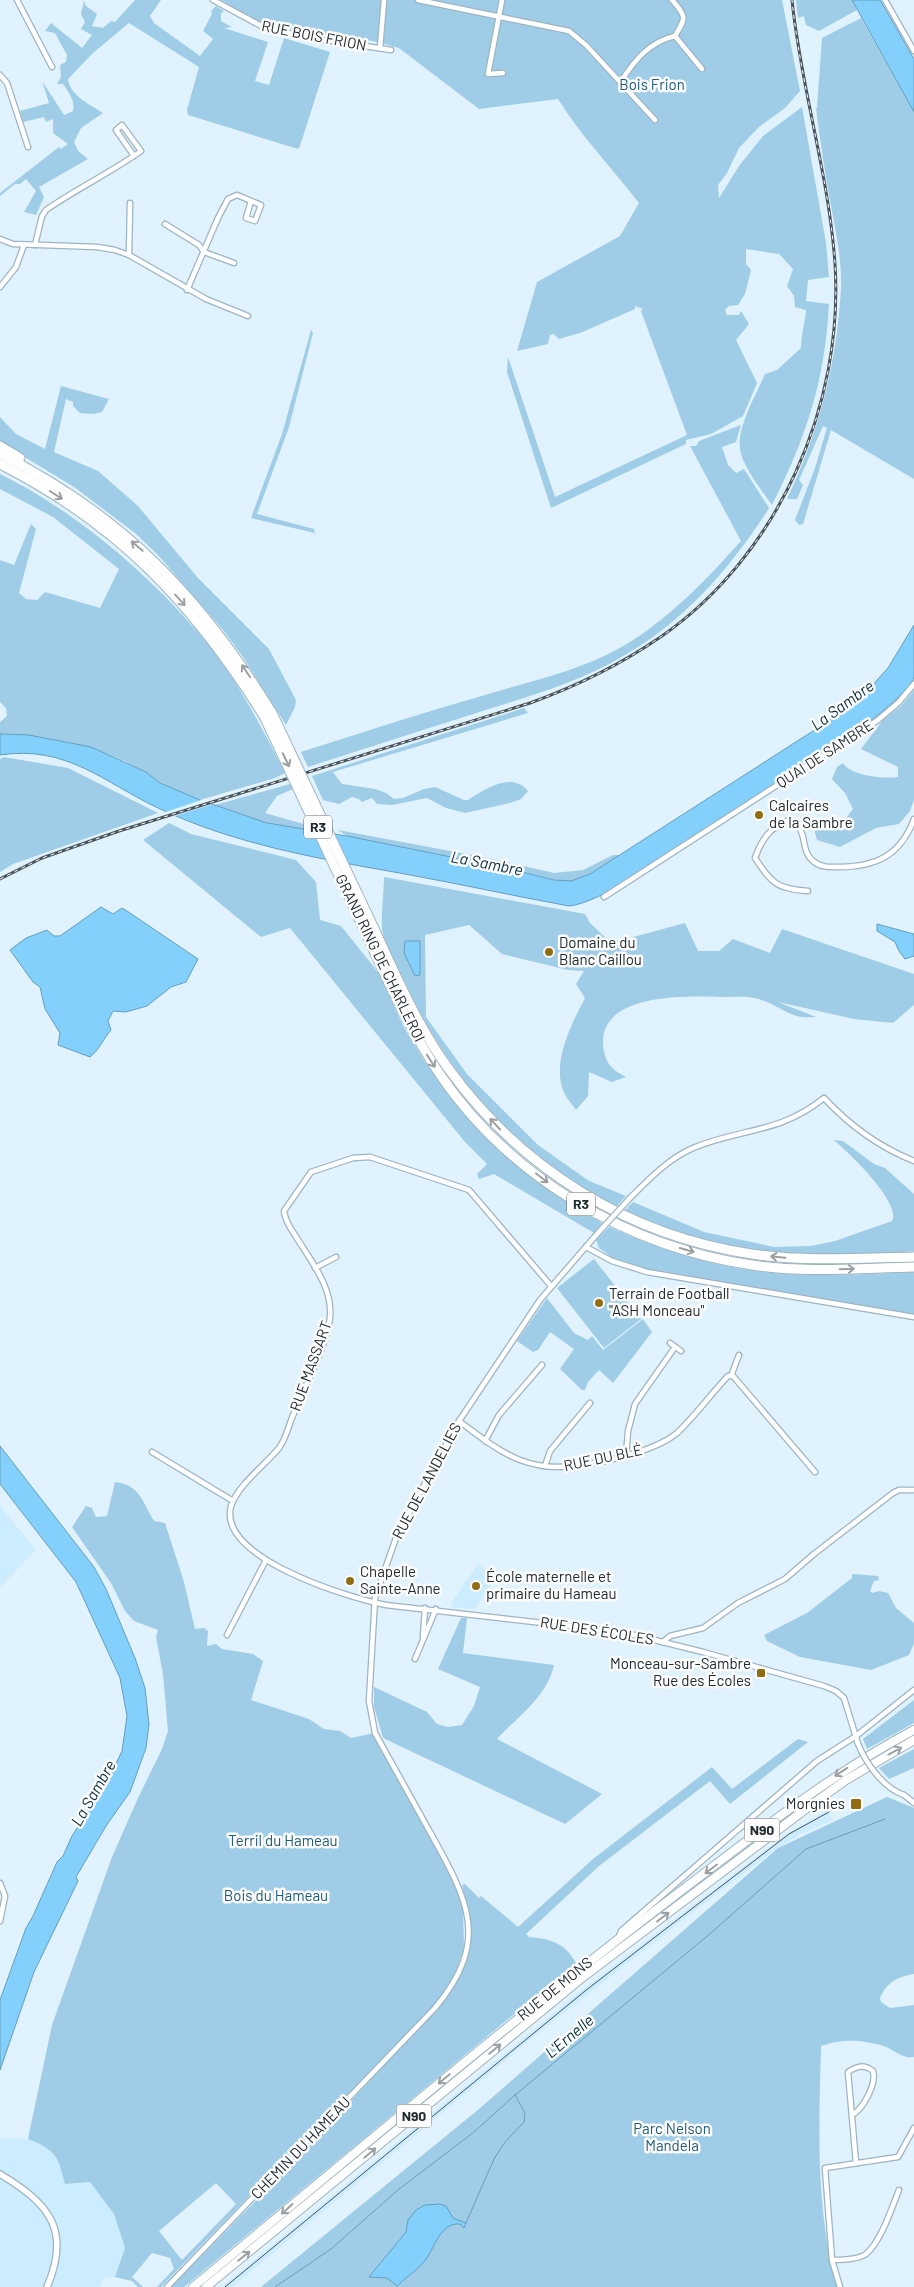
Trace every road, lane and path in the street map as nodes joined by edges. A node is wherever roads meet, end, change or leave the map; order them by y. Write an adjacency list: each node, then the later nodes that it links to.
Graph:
1 (17, 0): 13 (street)
2 (213, 0): 10 (street, RUE BOIS FRION)
3 (384, 0): 10 (street)
4 (418, 0): 8 (street)
5 (502, 0): 8 (street)
6 (672, 0): 9 (street)
7 (885, 0): 12 (street)
8 (499, 16): 15 (street); 17 (street)
9 (675, 36): 14 (street); 17 (street)
10 (380, 48): 11 (street, RUE BOIS FRION)
11 (391, 50)
12 (914, 51)
13 (52, 67)
14 (702, 69)
15 (503, 73)
16 (0, 75): 19 (street)
17 (621, 81): 18 (street)
18 (655, 120)
19 (28, 147)
20 (134, 156): 20 (street); 26 (street)
21 (251, 201): 21 (street); 27 (street)
22 (130, 203): 28 (street)
23 (165, 224): 27 (street)
24 (0, 240): 25 (street)
25 (24, 245): 26 (street); 30 (street)
26 (35, 245): 28 (street)
27 (204, 252): 29 (street); 31 (street)
28 (129, 256): 31 (street)
29 (234, 264)
30 (0, 287)
31 (187, 290): 32 (street)
32 (248, 316)
33 (0, 446): 36 (highway)
34 (0, 454): 36 (highway, GRAND RING DE CHARLEROI / R3)
35 (0, 465): 38 (highway, GRAND RING DE CHARLEROI / R3, one-way to 38)
36 (52, 482): 38 (highway, GRAND RING DE CHARLEROI / R3, one-way to 36)
37 (914, 684): 41 (street, QUAI DE SAMBRE)
38 (268, 714): 42 (highway, GRAND RING DE CHARLEROI / R3, bridge)
39 (914, 818): 40 (street)
40 (808, 891)
41 (604, 897)
42 (373, 937): 46 (highway, GRAND RING DE CHARLEROI / R3, one-way to 42); 47 (highway, GRAND RING DE CHARLEROI / R3, one-way to 47)
43 (914, 1161): 44 (street, RUE DE LANDELIES, bridge)
44 (586, 1247): 49 (street, RUE DE LANDELIES); 50 (street)
45 (336, 1256): 48 (street)
46 (914, 1257)
47 (914, 1267)
48 (315, 1268): 49 (street, RUE MASSART); 65 (street, RUE MASSART)
49 (551, 1286): 58 (street, RUE DE LANDELIES)
50 (914, 1317)
51 (670, 1343): 52 (street)
52 (675, 1347): 53 (street); 61 (street)
53 (681, 1351)
54 (739, 1355): 56 (street, RUE DU BLÉ)
55 (542, 1365): 59 (street)
56 (731, 1376): 61 (street, RUE DU BLÉ); 63 (street)
57 (590, 1403): 62 (street)
58 (458, 1421): 59 (street, RUE DU BLÉ); 67 (street, RUE DE LANDELIES)
59 (485, 1441): 62 (street, RUE DU BLÉ)
60 (152, 1452): 65 (street)
61 (626, 1456): 62 (street, RUE DU BLÉ)
62 (545, 1466)
63 (815, 1472)
64 (914, 1490): 72 (street)
65 (233, 1501): 66 (street, RUE DES ÉCOLES)
66 (266, 1560): 67 (street, RUE DES ÉCOLES); 70 (street)
67 (375, 1603): 68 (street, RUE DES ÉCOLES); 82 (street, RUE DE LANDELIES)
68 (425, 1608): 69 (street, RUE DES ÉCOLES); 71 (street)
69 (436, 1610): 71 (street); 72 (street, RUE DES ÉCOLES)
70 (227, 1635)
71 (423, 1642): 73 (street)
72 (663, 1642): 76 (street, RUE DES ÉCOLES)
73 (416, 1659)
74 (914, 1690): 76 (street, RUE DE MONS)
75 (914, 1730): 81 (highway, N90, one-way to 81)
76 (856, 1736): 78 (street, RUE DES ÉCOLES, bridge); 81 (street, RUE DE MONS)
77 (914, 1740): 92 (highway, RUE DE MONS / N90, one-way to 77)
78 (914, 1803)
79 (0, 1883): 80 (street)
80 (0, 1921)
81 (617, 1939): 91 (highway, RUE DE MONS / N90, one-way to 91)
82 (435, 2008): 90 (street, CHEMIN DU HAMEAU)
83 (852, 2115): 83 (street); 85 (street)
84 (914, 2128): 85 (street)
85 (856, 2163): 88 (street)
86 (0, 2174): 89 (street)
87 (899, 2190): 88 (street)
88 (832, 2260): 93 (street)
89 (47, 2287)
90 (167, 2287)
91 (193, 2287)
92 (206, 2287)
93 (840, 2287)

